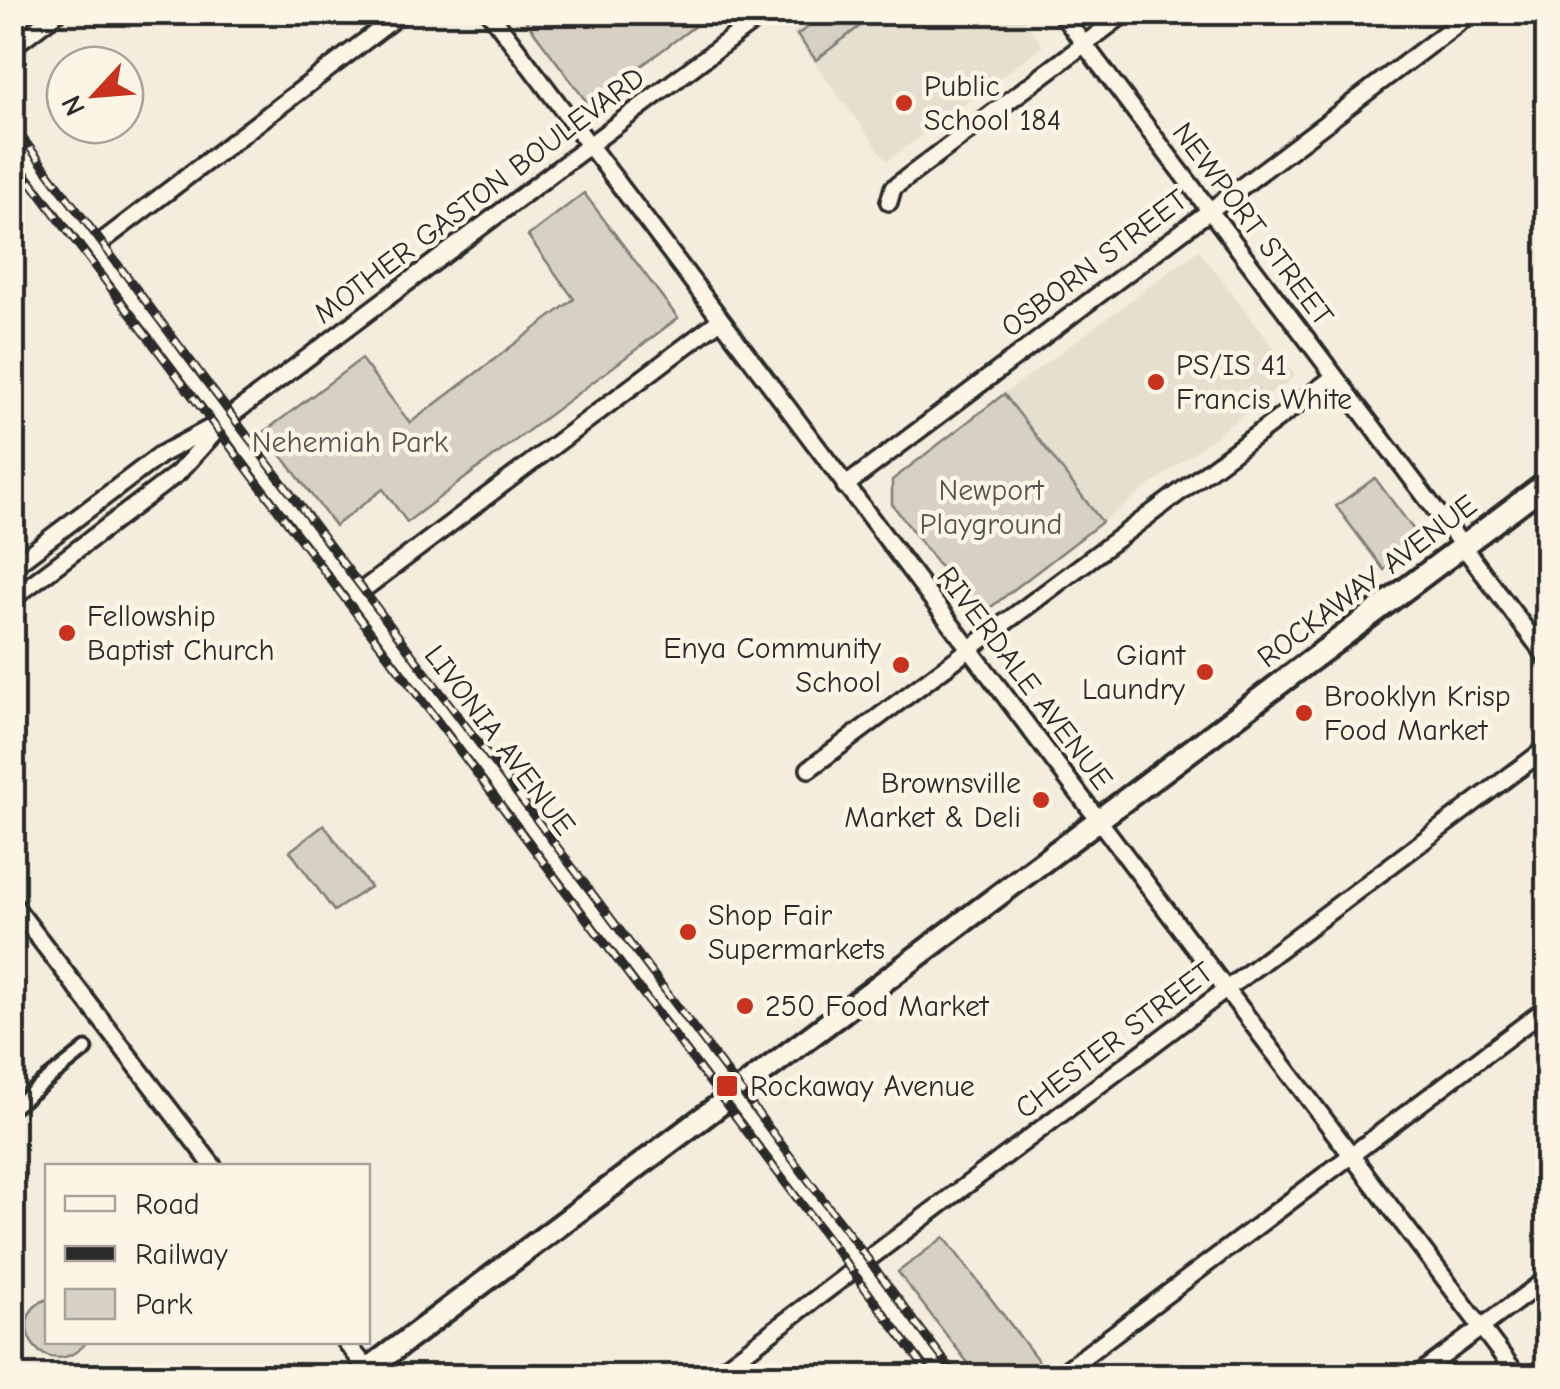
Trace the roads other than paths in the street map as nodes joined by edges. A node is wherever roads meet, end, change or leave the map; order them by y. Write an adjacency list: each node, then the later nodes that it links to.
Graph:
1 (58, 12): 9 (street)
2 (403, 12): 14 (street)
3 (489, 12): 11 (street, RIVERDALE AVENUE)
4 (766, 12): 11 (street, MOTHER GASTON BOULEVARD)
5 (1060, 12): 8 (street, NEWPORT STREET)
6 (1127, 12): 8 (street)
7 (1473, 12): 13 (street, OSBORN STREET)
8 (1084, 45): 12 (street); 13 (street, NEWPORT STREET)
9 (12, 46)
10 (12, 136): 14 (street, LIVONIA AVENUE)
11 (590, 146): 15 (street, RIVERDALE AVENUE); 17 (street, MOTHER GASTON BOULEVARD)
12 (889, 202)
13 (1210, 211): 16 (street, NEWPORT STREET); 19 (street, OSBORN STREET)
14 (96, 246): 17 (street, LIVONIA AVENUE)
15 (720, 320): 19 (street, RIVERDALE AVENUE); 22 (street)
16 (1334, 377): 20 (street, NEWPORT STREET); 24 (street)
17 (226, 420): 21 (street, MOTHER GASTON BOULEVARD); 22 (street, LIVONIA AVENUE); 23 (street, MOTHER GASTON BOULEVARD)
18 (1548, 482): 20 (street, ROCKAWAY AVENUE)
19 (845, 486): 24 (street, RIVERDALE AVENUE)
20 (1462, 546): 25 (street, NEWPORT STREET); 28 (street, ROCKAWAY AVENUE)
21 (12, 566)
22 (356, 594): 33 (street, LIVONIA AVENUE)
23 (12, 598)
24 (970, 652): 27 (street); 28 (street, RIVERDALE AVENUE)
25 (1548, 659)
26 (1548, 747): 30 (street, CHESTER STREET)
27 (809, 770)
28 (1099, 821): 30 (street, RIVERDALE AVENUE); 33 (street, ROCKAWAY AVENUE)
29 (12, 903): 36 (street)
30 (1226, 990): 35 (street, RIVERDALE AVENUE); 37 (street, CHESTER STREET)
31 (1548, 1007): 35 (street)
32 (86, 1049): 34 (street)
33 (734, 1096): 37 (street, LIVONIA AVENUE); 41 (street, ROCKAWAY AVENUE)
34 (12, 1108)
35 (1351, 1156): 39 (street, RIVERDALE AVENUE); 44 (street)
36 (211, 1164)
37 (862, 1265): 42 (street, CHESTER STREET); 43 (street, LIVONIA AVENUE)
38 (1548, 1278): 39 (street)
39 (1481, 1328): 45 (street); 46 (street, RIVERDALE AVENUE)
40 (347, 1344): 41 (street)
41 (367, 1374)
42 (713, 1376)
43 (946, 1376)
44 (1058, 1376)
45 (1416, 1376)
46 (1518, 1376)

